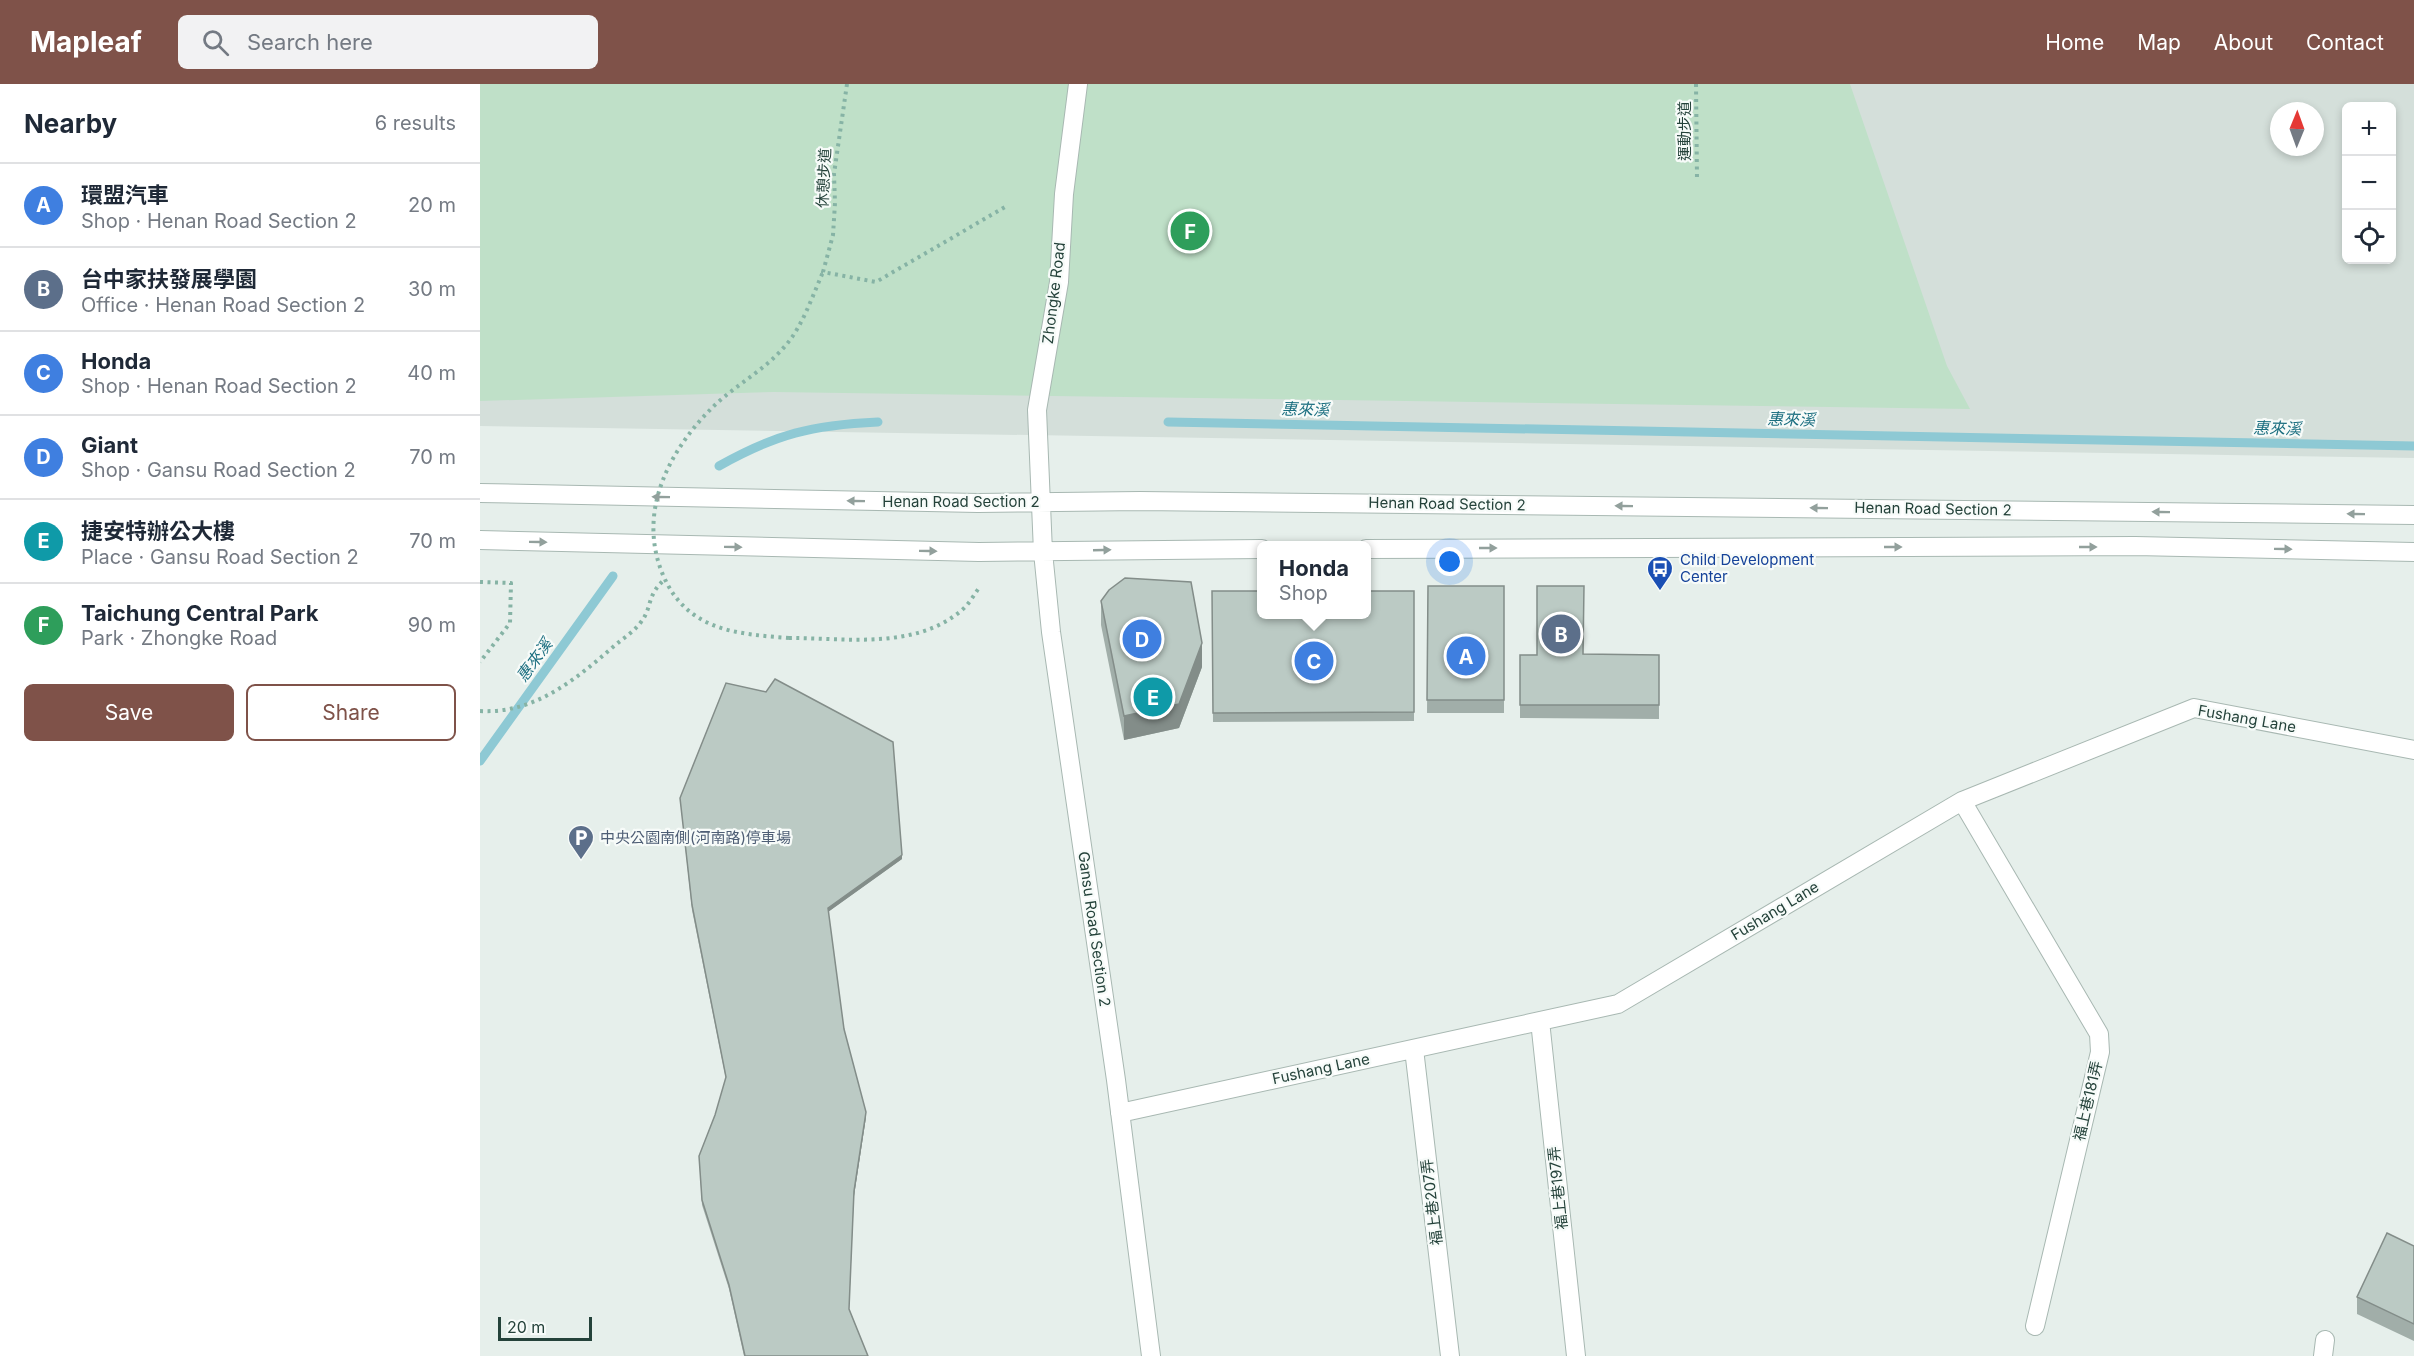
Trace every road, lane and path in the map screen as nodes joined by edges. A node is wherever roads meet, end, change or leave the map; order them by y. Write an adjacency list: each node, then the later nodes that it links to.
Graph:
1 (847, 84): 6 (path, 休憩步道)
2 (1078, 84): 8 (street, Zhongke Road)
3 (1696, 84): 4 (path, 運動步道)
4 (1697, 179)
5 (1005, 207): 6 (path)
6 (823, 272): 15 (path, 休憩步道, bridge)
7 (480, 493): 8 (street, Henan Road Section 2, one-way to 7)
8 (1041, 502): 9 (street, Henan Road Section 2, one-way to 8); 13 (street, Gansu Road Section 2)
9 (2414, 515)
10 (480, 540): 13 (street, one-way to 13)
11 (1257, 549): 13 (street, one-way to 11)
12 (1371, 549): 14 (street, one-way to 14)
13 (1043, 552): 24 (street, Gansu Road Section 2)
14 (2414, 552)
15 (665, 579): 17 (path, 休憩步道, bridge); 19 (path)
16 (480, 582): 18 (path)
17 (979, 588)
18 (480, 662)
19 (480, 711)
20 (2414, 750): 21 (street, Fushang Lane)
21 (1962, 801): 22 (street, Fushang Lane); 25 (street, 福上巷181弄)
22 (1540, 1021): 23 (street, Fushang Lane); 28 (street, 福上巷197弄)
23 (1414, 1049): 24 (street, Fushang Lane); 27 (street, 福上巷207弄)
24 (1120, 1113): 26 (street, Gansu Road Section 2)
25 (2035, 1326)
26 (1151, 1356)
27 (1450, 1356)
28 (1576, 1356)

